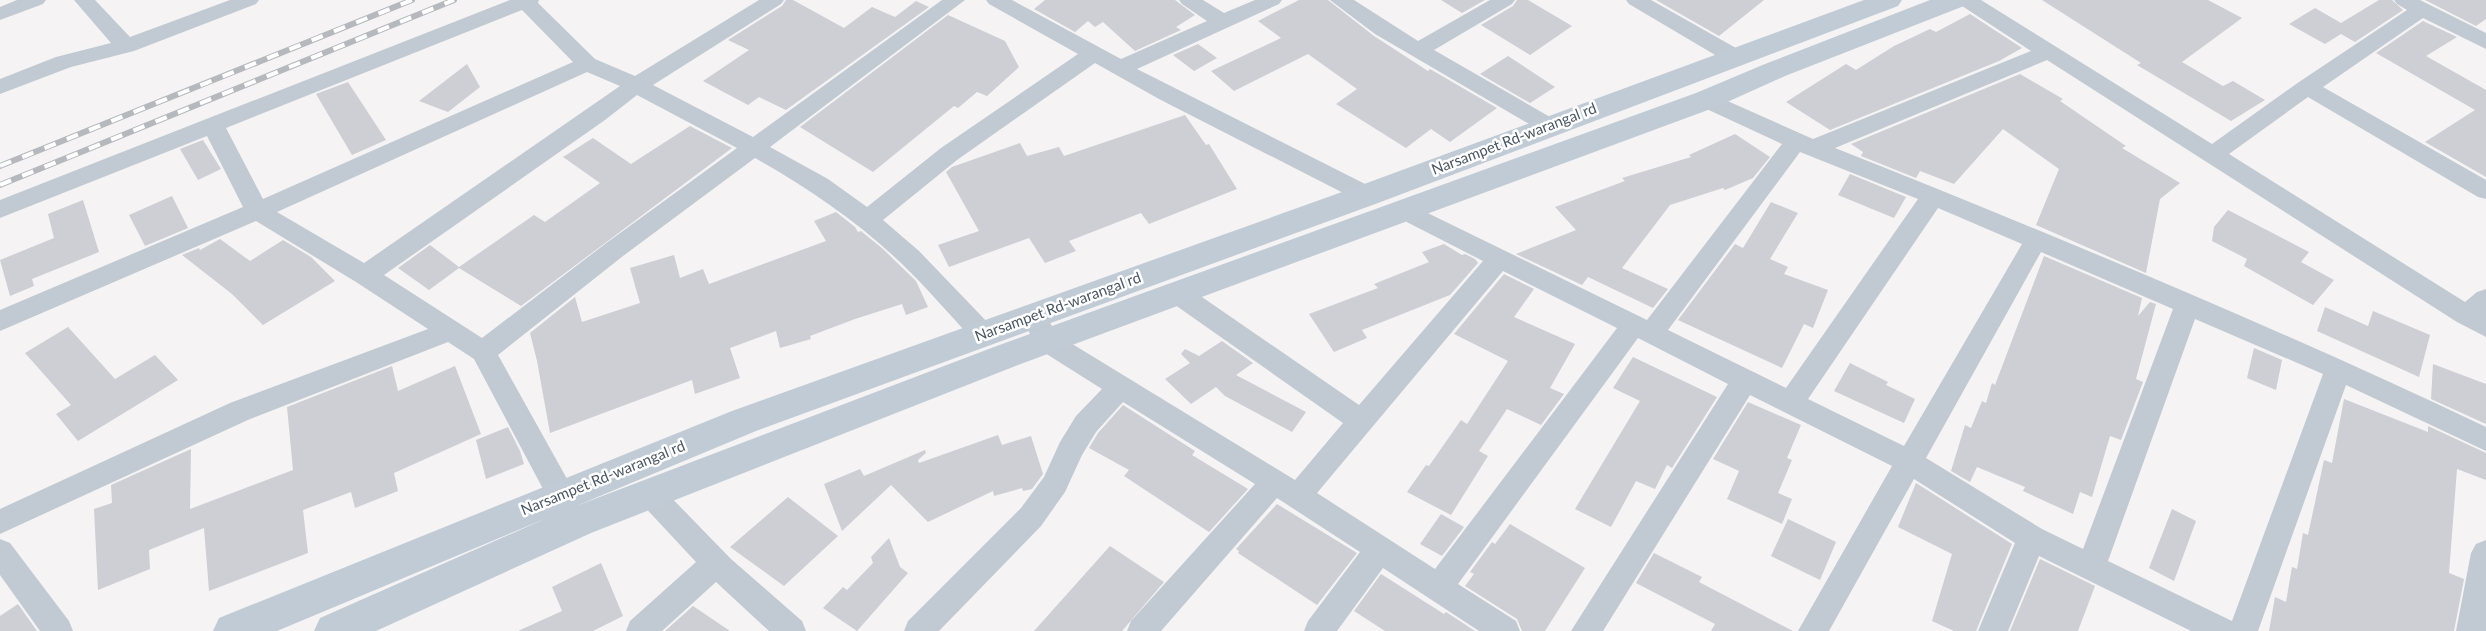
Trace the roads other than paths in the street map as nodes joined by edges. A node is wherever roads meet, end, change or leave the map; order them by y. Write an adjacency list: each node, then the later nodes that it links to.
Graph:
1 (36, 0): 17 (street)
2 (84, 0): 20 (street)
3 (249, 0): 20 (street)
4 (774, 0): 27 (street)
5 (955, 0): 34 (street)
6 (996, 0): 23 (street)
7 (1188, 0): 18 (street)
8 (1272, 0): 18 (street)
9 (1340, 0): 21 (street)
10 (1504, 0): 21 (street)
11 (1636, 0): 24 (street)
12 (1889, 0): 24 (main road, Narsampet Rd-warangal rd)
13 (1966, 0): 22 (street)
14 (527, 1): 25 (street); 31 (street)
15 (1940, 2): 30 (main road, Narsampet Rd-warangal rd)
16 (2413, 5): 19 (street); 29 (street)
17 (0, 14)
18 (1223, 22): 26 (street)
19 (2486, 42)
20 (126, 46): 28 (street)
21 (1417, 50): 32 (street)
22 (2048, 52): 33 (street); 35 (street)
23 (1095, 53): 26 (street); 42 (street)
24 (1735, 57): 32 (main road, Narsampet Rd-warangal rd)
25 (587, 64): 27 (street); 41 (street)
26 (1120, 68): 37 (street)
27 (636, 85): 34 (street); 45 (street)
28 (0, 87)
29 (2307, 87): 35 (street); 36 (street)
30 (1706, 100): 33 (street); 40 (main road, Narsampet Rd-warangal rd)
31 (213, 126): 39 (street); 41 (street)
32 (1550, 126): 37 (main road, Narsampet Rd-warangal rd)
33 (1804, 144): 38 (street); 52 (street)
34 (753, 147): 42 (street); 55 (street)
35 (2211, 156): 50 (street)
36 (2486, 191)
37 (1366, 195): 51 (main road, Narsampet Rd-warangal rd)
38 (1933, 196): 43 (street); 59 (street)
39 (0, 209)
40 (1403, 210): 44 (street); 46 (main road, Narsampet Rd-warangal rd)
41 (257, 211): 45 (street); 49 (street)
42 (867, 220): 54 (street)
43 (2036, 240): 48 (street); 62 (street)
44 (1500, 258): 52 (street); 60 (street)
45 (365, 275): 53 (street)
46 (1177, 293): 51 (main road, Narsampet Rd-warangal rd); 60 (street)
47 (2486, 299): 50 (street)
48 (2187, 306): 56 (street); 73 (street)
49 (0, 321)
50 (2476, 321)
51 (1040, 328): 54 (main road, Narsampet Rd-warangal rd); 58 (street); 64 (main road, Narsampet Rd-warangal rd)
52 (1642, 329): 57 (street); 74 (street)
53 (452, 330): 55 (street); 67 (street)
54 (983, 334): 65 (main road, Narsampet Rd-warangal rd)
55 (483, 352): 65 (street)
56 (2338, 369): 61 (street); 88 (street)
57 (1745, 380): 59 (street); 85 (street)
58 (1120, 388): 63 (street); 81 (street)
59 (1791, 402): 62 (street)
60 (1362, 422): 66 (street)
61 (2486, 440)
62 (1908, 461): 68 (street); 86 (street)
63 (1274, 482): 66 (street); 82 (street)
64 (650, 494): 72 (street); 78 (main road, Narsampet Rd-warangal rd)
65 (561, 495): 77 (main road, Narsampet Rd-warangal rd)
66 (1298, 496): 69 (street)
67 (0, 522)
68 (2032, 538): 73 (street); 87 (street)
69 (1380, 549): 74 (street); 83 (street)
70 (0, 552): 76 (street)
71 (2486, 553): 89 (street)
72 (716, 563): 79 (street); 80 (street)
73 (2091, 567): 75 (street)
74 (1438, 588): 84 (street)
75 (2212, 629)
76 (58, 631)
77 (233, 631)
78 (334, 631)
79 (641, 631)
80 (791, 631)
81 (919, 631)
82 (1142, 631)
83 (1318, 631)
84 (1505, 631)
85 (1586, 631)
86 (1813, 631)
87 (1993, 631)
88 (2243, 631)
89 (2471, 631)

